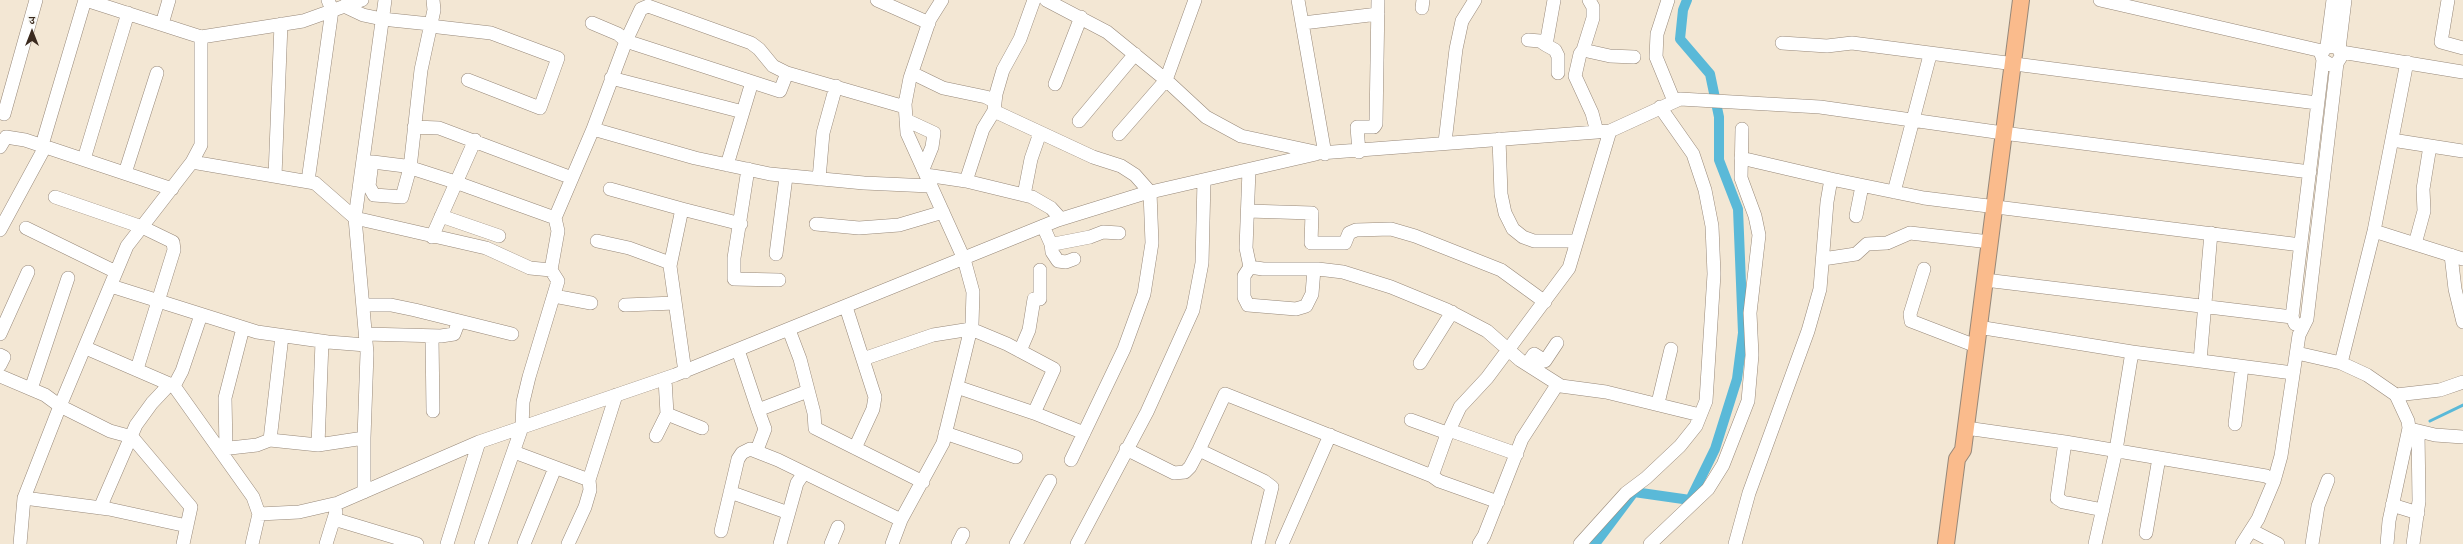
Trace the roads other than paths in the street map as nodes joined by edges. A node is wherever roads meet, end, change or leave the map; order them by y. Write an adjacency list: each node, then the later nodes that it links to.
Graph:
1 (36, 0): 64 (street)
2 (86, 0): 23 (street); 80 (street)
3 (169, 0): 32 (street)
4 (362, 0): 24 (street)
5 (385, 0): 28 (street)
6 (433, 0): 34 (street)
7 (877, 0): 30 (street)
8 (942, 0): 30 (street)
9 (1034, 0): 62 (street)
10 (1046, 0): 27 (street)
11 (1195, 0): 55 (street)
12 (1298, 0): 31 (street)
13 (1378, 0): 26 (street)
14 (1475, 0): 79 (street)
15 (1554, 0): 39 (street)
16 (1589, 0): 41 (street)
17 (1668, 0): 59 (street)
18 (2021, 0): 47 (main road)
19 (2100, 0): 42 (street)
20 (2333, 0): 42 (street)
21 (2345, 0): 42 (street)
22 (2448, 0): 40 (street)
23 (113, 4): 25 (street)
24 (335, 5): 28 (street); 33 (street); 103 (street)
25 (128, 13): 32 (street); 87 (street)
26 (1378, 14): 31 (street); 84 (street)
27 (1081, 17): 43 (street); 57 (street)
28 (382, 19): 34 (street); 89 (street)
29 (592, 23): 37 (street)
30 (929, 23): 51 (street)
31 (1303, 23): 85 (street)
32 (162, 24): 35 (street)
33 (281, 24): 35 (street); 96 (street)
34 (430, 25): 54 (street); 69 (street)
35 (201, 37): 88 (street)
36 (1528, 40): 39 (street)
37 (626, 41): 50 (street); 53 (street); 56 (street)
38 (1782, 43): 44 (street)
39 (1546, 45): 52 (street)
40 (2463, 48)
41 (1582, 50): 45 (street); 72 (street)
42 (2332, 53): 46 (street); 60 (street); 176 (street)
43 (1135, 54): 55 (street); 68 (street)
44 (1930, 55): 47 (street); 67 (street)
45 (1634, 57)
46 (2407, 62): 48 (street); 78 (street)
47 (2011, 63): 60 (street); 74 (main road)
48 (2463, 72)
49 (157, 73): 95 (street)
50 (787, 73): 56 (street); 58 (street)
51 (912, 73): 61 (street); 62 (street)
52 (1558, 73)
53 (611, 78): 65 (street); 70 (street)
54 (468, 80)
55 (1166, 80): 75 (street); 85 (street)
56 (752, 82): 65 (street)
57 (1055, 84)
58 (836, 86): 61 (street); 100 (street)
59 (1677, 100): 63 (street); 67 (street)
60 (2317, 103): 94 (street)
61 (905, 107): 66 (street)
62 (995, 107): 73 (street); 104 (street)
63 (1660, 107): 72 (street); 217 (street)
64 (0, 112)
65 (744, 112): 90 (street)
66 (906, 120): 98 (street); 98 (street)
67 (1914, 120): 74 (street); 110 (street)
68 (1079, 121)
69 (414, 128): 77 (street); 91 (street)
70 (593, 129): 90 (street); 99 (street)
71 (1742, 129): 86 (street)
72 (1604, 131): 76 (street); 134 (street)
73 (1040, 133): 109 (street); 111 (street)
74 (2003, 133): 94 (street); 113 (main road)
75 (1119, 134)
76 (1499, 138): 79 (street); 134 (street)
77 (475, 140): 99 (street); 105 (street)
78 (2392, 140): 81 (street); 128 (street)
79 (1445, 142): 84 (street)
80 (44, 146): 82 (street); 87 (street); 127 (street)
81 (2430, 146): 83 (street); 137 (street)
82 (0, 147)
83 (2463, 151)
84 (1359, 152): 85 (street)
85 (1322, 154): 93 (street)
86 (1741, 158): 101 (street); 293 (street)
87 (84, 159): 95 (street)
88 (192, 162): 96 (street); 107 (street)
89 (368, 162): 91 (street); 91 (street); 119 (street)
90 (727, 165): 92 (street)
91 (410, 168): 105 (street)
92 (748, 169): 97 (street); 122 (street)
93 (1249, 170): 102 (street); 115 (street)
94 (2310, 172): 138 (street)
95 (125, 173): 107 (street)
96 (275, 176): 103 (street)
97 (786, 177): 100 (street); 139 (street)
98 (926, 177): 100 (street); 104 (street); 116 (street)
99 (572, 178): 120 (street)
100 (819, 179)
101 (1831, 179): 106 (street); 143 (street)
102 (1204, 180): 109 (street); 238 (street)
103 (308, 181): 119 (street)
104 (966, 181): 111 (street)
105 (455, 182): 117 (street); 120 (street)
106 (1862, 186): 110 (street); 118 (street)
107 (172, 189): 125 (street)
108 (610, 189): 114 (street)
109 (1150, 192): 121 (street); 226 (street)
110 (1894, 192): 113 (street)
111 (1024, 195): 121 (street)
112 (55, 197): 125 (street)
113 (1994, 207): 130 (street); 135 (main road)
114 (682, 209): 122 (street); 144 (street)
115 (1248, 211): 145 (street); 158 (street)
116 (943, 212): 123 (street); 141 (street)
117 (440, 216): 131 (street); 132 (street)
118 (1856, 216)
119 (355, 218): 131 (street); 161 (street)
120 (555, 218): 148 (street)
121 (1061, 219): 124 (street)
122 (740, 224): 153 (street)
123 (816, 224)
124 (1043, 226): 136 (street); 141 (street)
125 (142, 227): 151 (street); 157 (street)
126 (26, 228): 151 (street)
127 (0, 230)
128 (2374, 232): 137 (street); 194 (street)
129 (1119, 233): 136 (street)
130 (2211, 233): 138 (street); 164 (street)
131 (432, 236): 148 (street)
132 (499, 236)
133 (597, 241): 144 (street)
134 (1577, 241): 158 (street)
135 (1990, 242): 143 (street); 154 (main road)
136 (1051, 244): 142 (street)
137 (2416, 244): 140 (street)
138 (2301, 245): 167 (street)
139 (776, 254)
140 (2457, 257): 169 (street)
141 (964, 259): 163 (street); 173 (street)
142 (1074, 259)
143 (1824, 259): 294 (street)
144 (670, 263): 160 (street)
145 (1250, 267): 146 (street); 146 (street)
146 (1314, 269): 165 (street)
147 (1924, 269): 182 (street)
148 (551, 270): 156 (street)
149 (1040, 270): 187 (street)
150 (28, 272): 174 (street)
151 (116, 272): 155 (street)
152 (68, 278): 207 (street)
153 (779, 280)
154 (1985, 280): 164 (street); 170 (main road)
155 (111, 286): 157 (street); 183 (street)
156 (554, 296): 159 (street); 220 (street)
157 (156, 302): 166 (street); 198 (street)
158 (1545, 302): 186 (street)
159 (591, 303)
160 (675, 304): 162 (street); 199 (street)
161 (363, 305): 168 (street); 179 (street)
162 (625, 305)
163 (846, 306): 172 (street); 191 (street)
164 (2204, 306): 167 (street); 192 (street)
165 (1452, 312): 186 (street); 193 (street)
166 (201, 315): 171 (street); 205 (street)
167 (2292, 317): 176 (street)
168 (458, 321): 175 (street); 178 (street)
169 (2463, 322)
170 (1978, 327): 182 (main road); 188 (street)
171 (243, 328): 177 (street); 237 (street)
172 (789, 330): 185 (street); 208 (street)
173 (971, 330): 187 (street); 191 (street); 206 (street)
174 (0, 334)
175 (512, 334)
176 (2298, 335): 189 (street)
177 (282, 336): 180 (street); 232 (street)
178 (432, 337): 179 (street); 214 (street)
179 (366, 339): 180 (street); 231 (street)
180 (322, 342): 235 (street)
181 (1557, 343): 195 (street)
182 (1976, 346): 222 (main road)
183 (86, 348): 198 (street); 212 (street)
184 (1671, 349): 211 (street)
185 (738, 350): 199 (street); 213 (street)
186 (1508, 350): 195 (street); 224 (street)
187 (1020, 351): 215 (street)
188 (2132, 352): 192 (street); 242 (street)
189 (2297, 353): 194 (street); 200 (street)
190 (0, 355): 196 (street)
191 (863, 359): 236 (street)
192 (2200, 362): 197 (street)
193 (1420, 363)
194 (2341, 363): 210 (street)
195 (1527, 364): 204 (street)
196 (0, 365)
197 (2242, 367): 200 (street); 219 (street)
198 (137, 369): 205 (street)
199 (684, 372): 202 (street)
200 (2293, 373): 254 (street)
201 (0, 376): 207 (street)
202 (665, 379): 209 (street); 216 (street)
203 (2463, 382): 210 (street)
204 (1557, 384): 211 (street); 244 (street)
205 (174, 386): 229 (street); 237 (street)
206 (957, 387): 215 (street); 225 (street)
207 (31, 389): 212 (street)
208 (808, 391): 213 (street); 236 (street)
209 (616, 395): 220 (street); 251 (street)
210 (2396, 395): 223 (street)
211 (1658, 403): 217 (street)
212 (60, 406): 229 (street); 258 (street)
213 (758, 410): 239 (street)
214 (433, 411)
215 (1034, 413): 226 (street)
216 (667, 414): 221 (street); 228 (street)
217 (1700, 415): 292 (street)
218 (1411, 420): 224 (street)
219 (2235, 424)
220 (522, 427): 233 (street); 243 (street)
221 (702, 428)
222 (1966, 428): 234 (street); 241 (main road)
223 (2414, 430): 230 (street); 261 (street); 265 (street)
224 (1448, 432): 244 (street); 250 (street)
225 (945, 433): 245 (street); 255 (street)
226 (1084, 433): 247 (street)
227 (1330, 435): 240 (street); 250 (street); 290 (street)
228 (656, 436)
229 (132, 437): 262 (street); 269 (street)
230 (2463, 437)
231 (364, 438): 235 (street); 256 (street)
232 (270, 440): 235 (street); 237 (street)
233 (480, 442): 256 (street); 281 (street)
234 (2065, 442): 242 (street); 263 (street)
235 (318, 445)
236 (855, 448): 255 (street)
237 (224, 449): 266 (street)
238 (1126, 449): 240 (street); 288 (street)
239 (757, 450): 249 (street); 257 (street)
240 (1199, 450): 289 (street)
241 (1963, 450): 295 (main road); 296 (main road)
242 (2116, 450): 246 (street); 263 (street)
243 (514, 452): 248 (street); 282 (street)
244 (1517, 454): 259 (street)
245 (1016, 457)
246 (2159, 458): 254 (street); 273 (street)
247 (1071, 460)
248 (555, 468): 251 (street); 283 (street)
249 (804, 473): 268 (street); 285 (street)
250 (1432, 476): 259 (street)
251 (589, 480): 284 (street)
252 (2328, 480): 300 (street)
253 (1050, 481): 287 (street)
254 (2274, 481): 271 (street)
255 (923, 482): 268 (street)
256 (364, 492): 260 (street)
257 (730, 492): 264 (street); 272 (street)
258 (24, 498): 262 (street); 276 (street)
259 (1498, 502): 291 (street)
260 (338, 503): 266 (street); 267 (street)
261 (2392, 505): 265 (street); 301 (street)
262 (100, 508): 269 (street)
263 (2103, 510): 297 (street)
264 (783, 512)
265 (2418, 513): 302 (street)
266 (259, 514): 278 (street)
267 (334, 519): 274 (street); 279 (street)
268 (901, 520): 275 (street)
269 (186, 526): 277 (street)
270 (838, 527): 286 (street)
271 (2251, 530): 298 (street); 299 (street)
272 (721, 531)
273 (2146, 533)
274 (398, 541): 280 (street)
275 (896, 542)
276 (20, 544)
277 (182, 544)
278 (252, 544)
279 (326, 544)
280 (417, 544)
281 (447, 544)
282 (481, 544)
283 (524, 544)
284 (568, 544)
285 (780, 544)
286 (831, 544)
287 (1016, 544)
288 (1077, 544)
289 (1258, 544)
290 (1282, 544)
291 (1479, 544)
292 (1580, 544)
293 (1650, 544)
294 (1735, 544)
295 (1946, 544)
296 (1956, 544)
297 (2096, 544)
298 (2242, 544)
299 (2278, 544)
300 (2312, 544)
301 (2387, 544)
302 (2413, 544)

